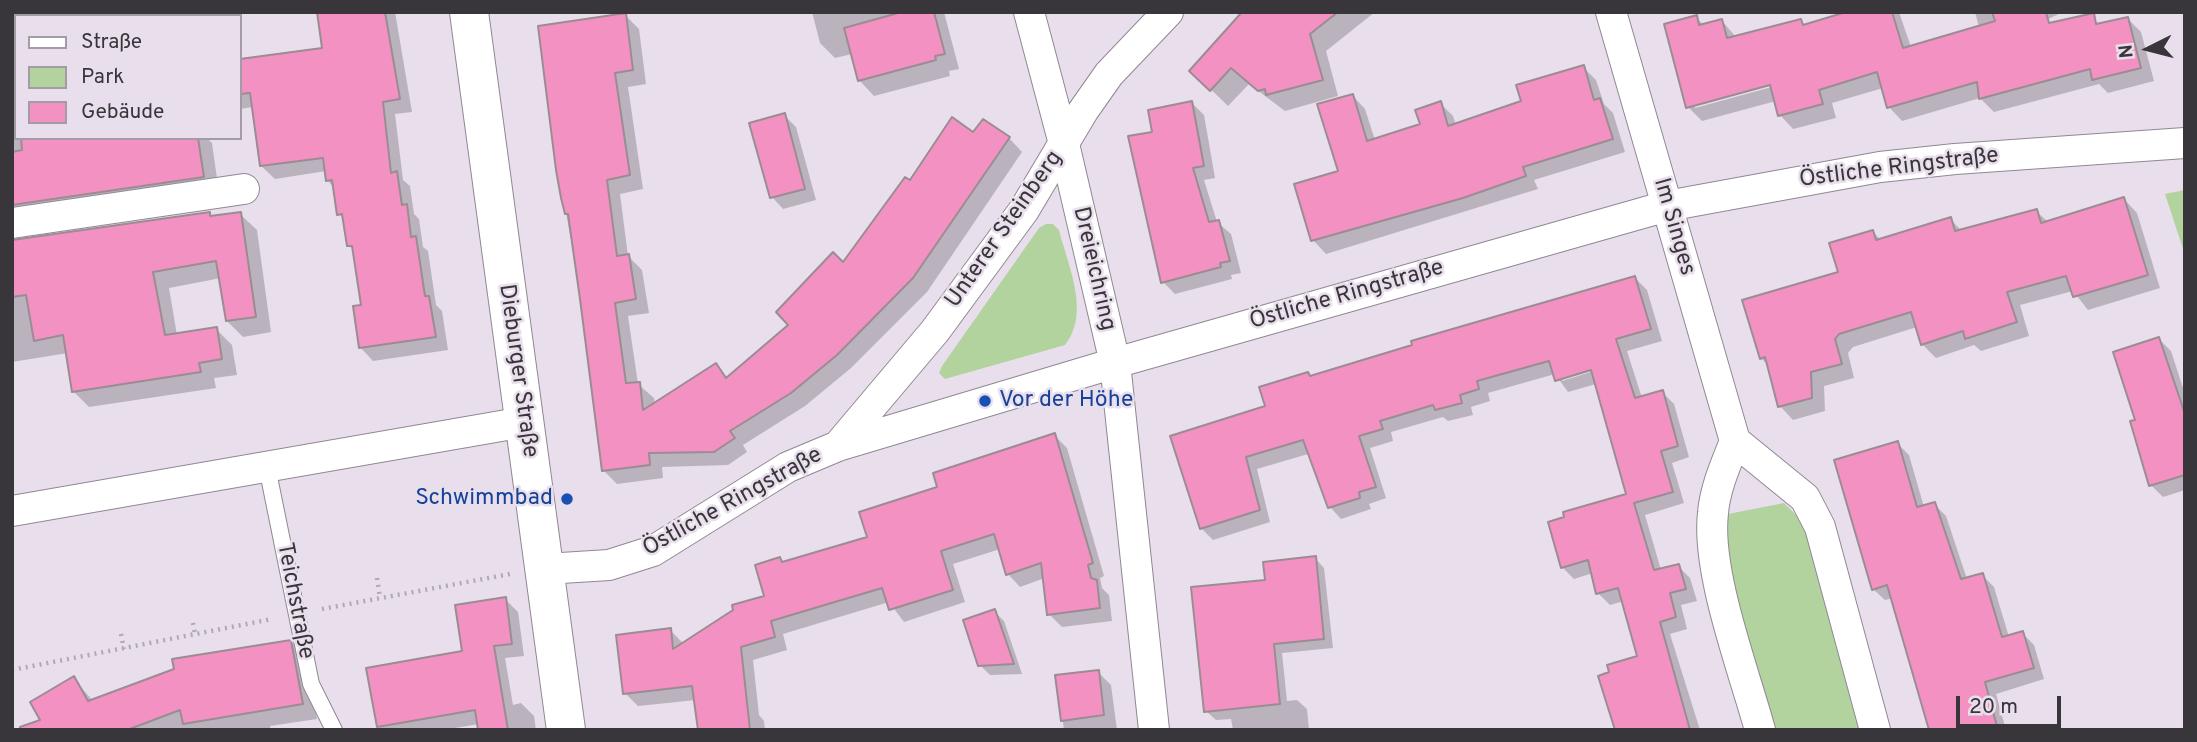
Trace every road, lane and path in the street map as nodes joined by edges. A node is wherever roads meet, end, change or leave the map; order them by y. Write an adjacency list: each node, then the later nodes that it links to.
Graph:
1 (469, 12): 11 (street, Dieburger Straße)
2 (1029, 12): 6 (street, Dreieichring)
3 (1168, 12): 6 (street, Unterer Steinberg)
4 (1611, 12): 8 (street, Im Singes)
5 (2185, 143): 8 (street, Östliche Ringstraße)
6 (1064, 144): 10 (street, Dreieichring); 13 (street, Unterer Steinberg)
7 (244, 189): 9 (street)
8 (1667, 206): 10 (street, Östliche Ringstraße); 12 (street, Im Singes)
9 (12, 223)
10 (1115, 363): 13 (street, Östliche Ringstraße); 27 (street)
11 (524, 422): 14 (street); 16 (street, Dieburger Straße)
12 (1735, 441): 28 (street); 29 (street)
13 (838, 446): 16 (street, Östliche Ringstraße)
14 (267, 467): 15 (street); 19 (lane, Teichstraße)
15 (12, 511)
16 (529, 571): 18 (path); 26 (street, Dieburger Straße)
17 (377, 578): 18 (path)
18 (380, 598): 19 (path)
19 (295, 614): 22 (path); 25 (lane, Teichstraße)
20 (193, 623): 22 (path)
21 (121, 634): 23 (path)
22 (195, 635): 23 (path)
23 (124, 649): 24 (path)
24 (12, 670)
25 (334, 730)
26 (566, 730)
27 (1154, 730)
28 (1760, 730)
29 (1875, 730)

